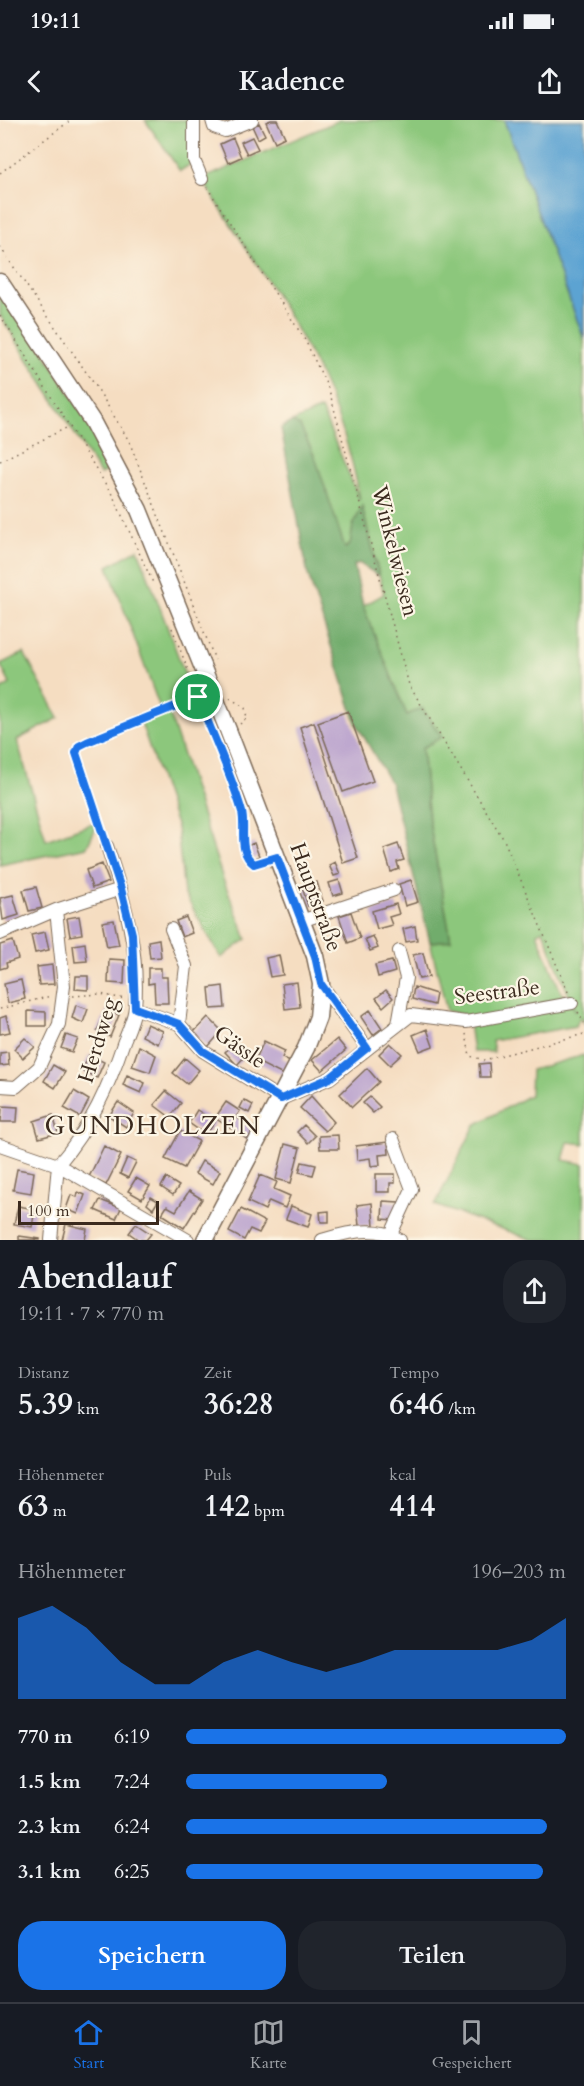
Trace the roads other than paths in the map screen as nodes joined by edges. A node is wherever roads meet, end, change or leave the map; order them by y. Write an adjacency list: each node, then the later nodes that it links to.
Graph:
1 (194, 120): 4 (street)
2 (212, 120): 3 (street)
3 (252, 120)
4 (202, 179)
5 (0, 282): 10 (main road, Hauptstraße)
6 (106, 846): 7 (street, Herdweg)
7 (121, 889): 9 (street); 16 (street, Herdweg)
8 (394, 891): 10 (street)
9 (56, 910): 12 (street); 20 (street)
10 (302, 921): 14 (main road, Hauptstraße)
11 (171, 929): 17 (street)
12 (0, 934)
13 (399, 951): 18 (street)
14 (321, 984): 19 (street); 21 (main road, Hauptstraße)
15 (570, 997): 18 (street, Seestraße)
16 (135, 1008): 17 (street, Gässle); 24 (street, Herdweg)
17 (179, 1024): 21 (street, Gässle)
18 (398, 1024): 19 (street, Seestraße)
19 (367, 1048): 21 (street, Seestraße)
20 (0, 1086)
21 (281, 1099): 28 (main road, Hauptstraße)
22 (393, 1139): 25 (street)
23 (0, 1145): 24 (street)
24 (58, 1165): 26 (street); 27 (street)
25 (396, 1237): 29 (street)
26 (51, 1240)
27 (188, 1240)
28 (206, 1240)
29 (322, 1240)

